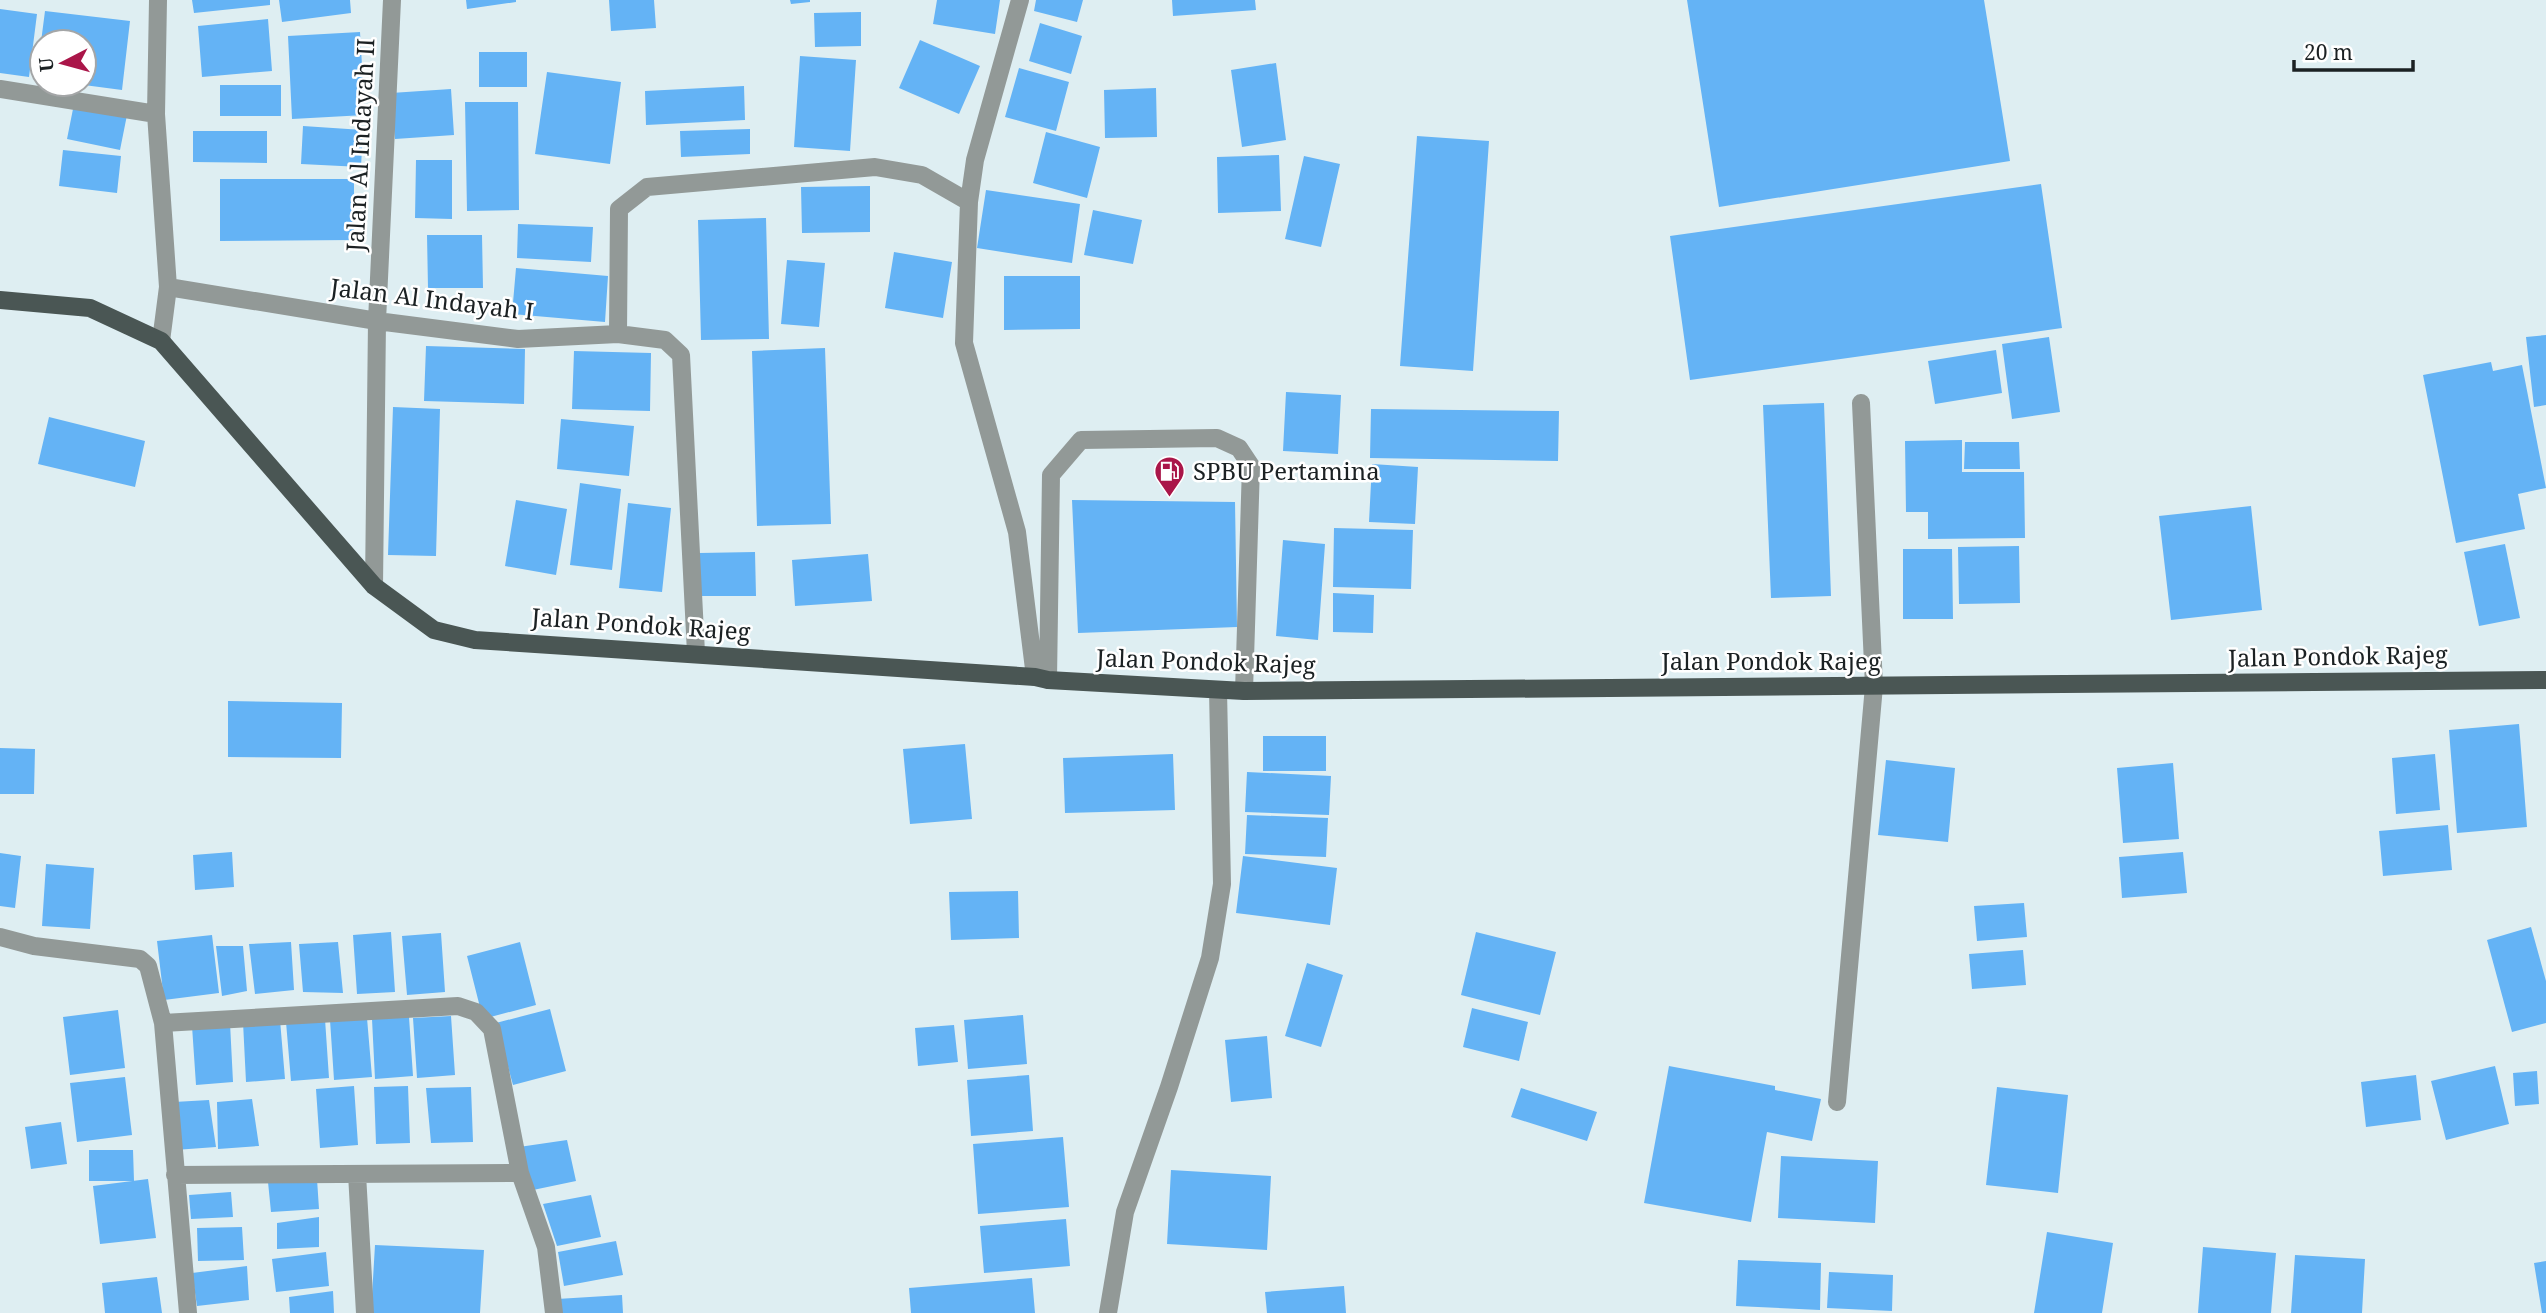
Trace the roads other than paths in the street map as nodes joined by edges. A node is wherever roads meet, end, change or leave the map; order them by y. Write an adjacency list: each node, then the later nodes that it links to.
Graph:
1 (158, 0): 5 (street)
2 (392, 0): 9 (street, Jalan Al Indayah II)
3 (1020, 0): 6 (street)
4 (0, 89): 5 (street)
5 (156, 114): 7 (street)
6 (969, 202): 10 (street); 15 (street)
7 (168, 287): 9 (street, Jalan Al Indayah I); 11 (street)
8 (0, 300): 11 (main road, Jalan Pondok Rajeg)
9 (377, 321): 10 (street, Jalan Al Indayah I); 13 (street, Jalan Al Indayah II)
10 (618, 334): 14 (street, Jalan Al Indayah I)
11 (161, 341): 13 (main road, Jalan Pondok Rajeg)
12 (1861, 403): 17 (street)
13 (374, 586): 14 (main road, Jalan Pondok Rajeg)
14 (696, 653): 15 (main road, Jalan Pondok Rajeg)
15 (1041, 679): 18 (main road, Jalan Pondok Rajeg); 19 (street)
16 (2546, 680): 17 (main road, Jalan Pondok Rajeg)
17 (1874, 686): 19 (main road, Jalan Pondok Rajeg); 22 (street)
18 (1218, 690): 19 (main road, Jalan Pondok Rajeg); 29 (street)
19 (1244, 691)
20 (0, 937): 21 (street)
21 (163, 1023): 23 (street); 25 (street)
22 (1837, 1102)
23 (520, 1172): 24 (street); 28 (street)
24 (357, 1174): 25 (street); 27 (street)
25 (176, 1175): 26 (street)
26 (188, 1313)
27 (365, 1313)
28 (554, 1313)
29 (1108, 1313)

